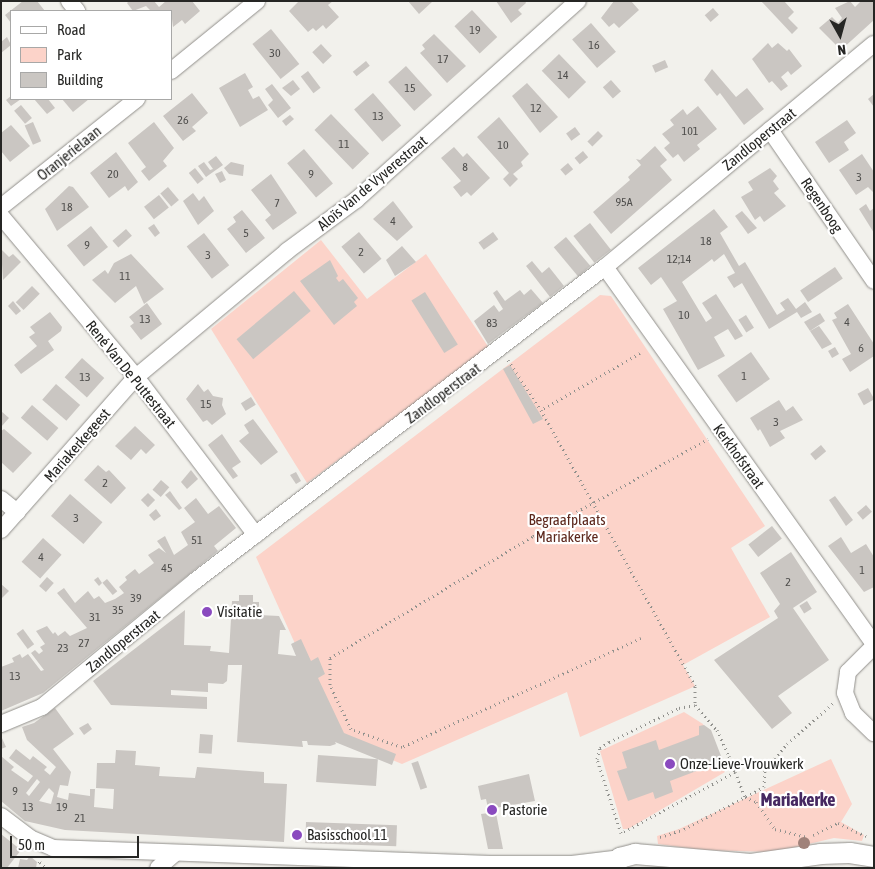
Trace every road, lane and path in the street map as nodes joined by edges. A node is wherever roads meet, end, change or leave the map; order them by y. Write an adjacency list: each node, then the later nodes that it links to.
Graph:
1 (258, 1): 4 (street)
2 (578, 1): 13 (street, Aloïs Van de Vyverestraat)
3 (874, 44): 6 (street, Zandloperstraat)
4 (172, 70)
5 (135, 100): 7 (street, Oranjerielaan)
6 (770, 130): 9 (street, Zandloperstraat); 10 (street, Regenboog)
7 (1, 207)
8 (1, 216): 13 (street, René Van De Puttestraat)
9 (605, 267): 11 (street, Zandloperstraat); 15 (street, Kerkhofstraat)
10 (874, 281)
11 (500, 350): 14 (path); 20 (street, Zandloperstraat)
12 (640, 353): 14 (path)
13 (136, 378): 18 (street, Mariakerkegeest); 20 (street, René Van De Puttestraat)
14 (541, 410): 17 (path)
15 (721, 432): 17 (path); 22 (street, Kerkhofstraat)
16 (1, 499): 18 (street)
17 (593, 502): 21 (path); 24 (path)
18 (17, 512): 19 (street, Mariakerkegeest)
19 (1, 530)
20 (256, 535): 25 (street, Zandloperstraat)
21 (641, 638)
22 (874, 645): 23 (street)
23 (845, 693): 26 (street); 28 (path)
24 (695, 705): 27 (path); 27 (path)
25 (1, 724)
26 (874, 733)
27 (735, 772): 28 (path)
28 (745, 797): 30 (path); 32 (path)
29 (1, 816): 33 (street)
30 (874, 840)
31 (874, 857): 32 (street)
32 (623, 860): 35 (street)
33 (177, 861): 35 (street); 37 (street)
34 (39, 862): 36 (path)
35 (357, 864)
36 (47, 868)
37 (158, 868)

